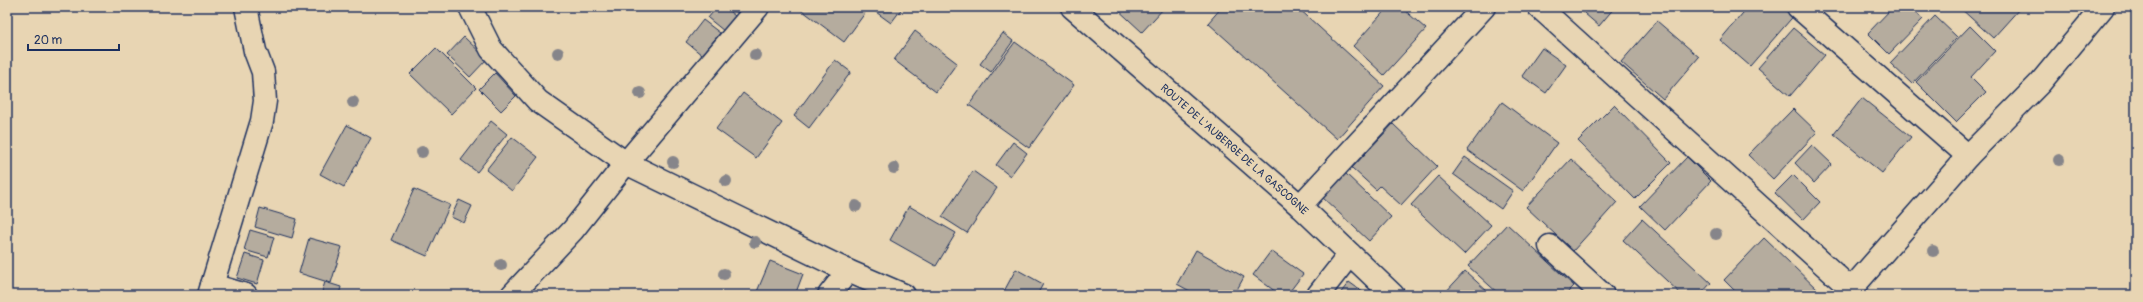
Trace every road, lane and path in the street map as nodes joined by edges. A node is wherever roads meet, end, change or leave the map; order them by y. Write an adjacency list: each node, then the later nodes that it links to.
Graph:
1 (246, 7): 15 (street)
2 (470, 7): 10 (street)
3 (758, 7): 10 (street)
4 (1072, 7): 11 (street, ROUTE DE L'AUBERGE DE LA GASCOGNE)
5 (1484, 7): 11 (street)
6 (1539, 7): 16 (street)
7 (1798, 7): 9 (street)
8 (2103, 7): 9 (street)
9 (1968, 156): 16 (street)
10 (626, 163): 14 (street); 18 (street)
11 (1300, 206): 13 (street, ROUTE DE L'AUBERGE DE LA GASCOGNE)
12 (1550, 246): 23 (street)
13 (1350, 254): 21 (street); 22 (street, ROUTE DE L'AUBERGE DE LA GASCOGNE)
14 (848, 271): 19 (street); 20 (street)
15 (211, 290): 17 (street)
16 (1849, 292)
17 (246, 295)
18 (512, 295)
19 (829, 295)
20 (904, 295)
21 (1318, 295)
22 (1393, 295)
23 (1603, 295)

